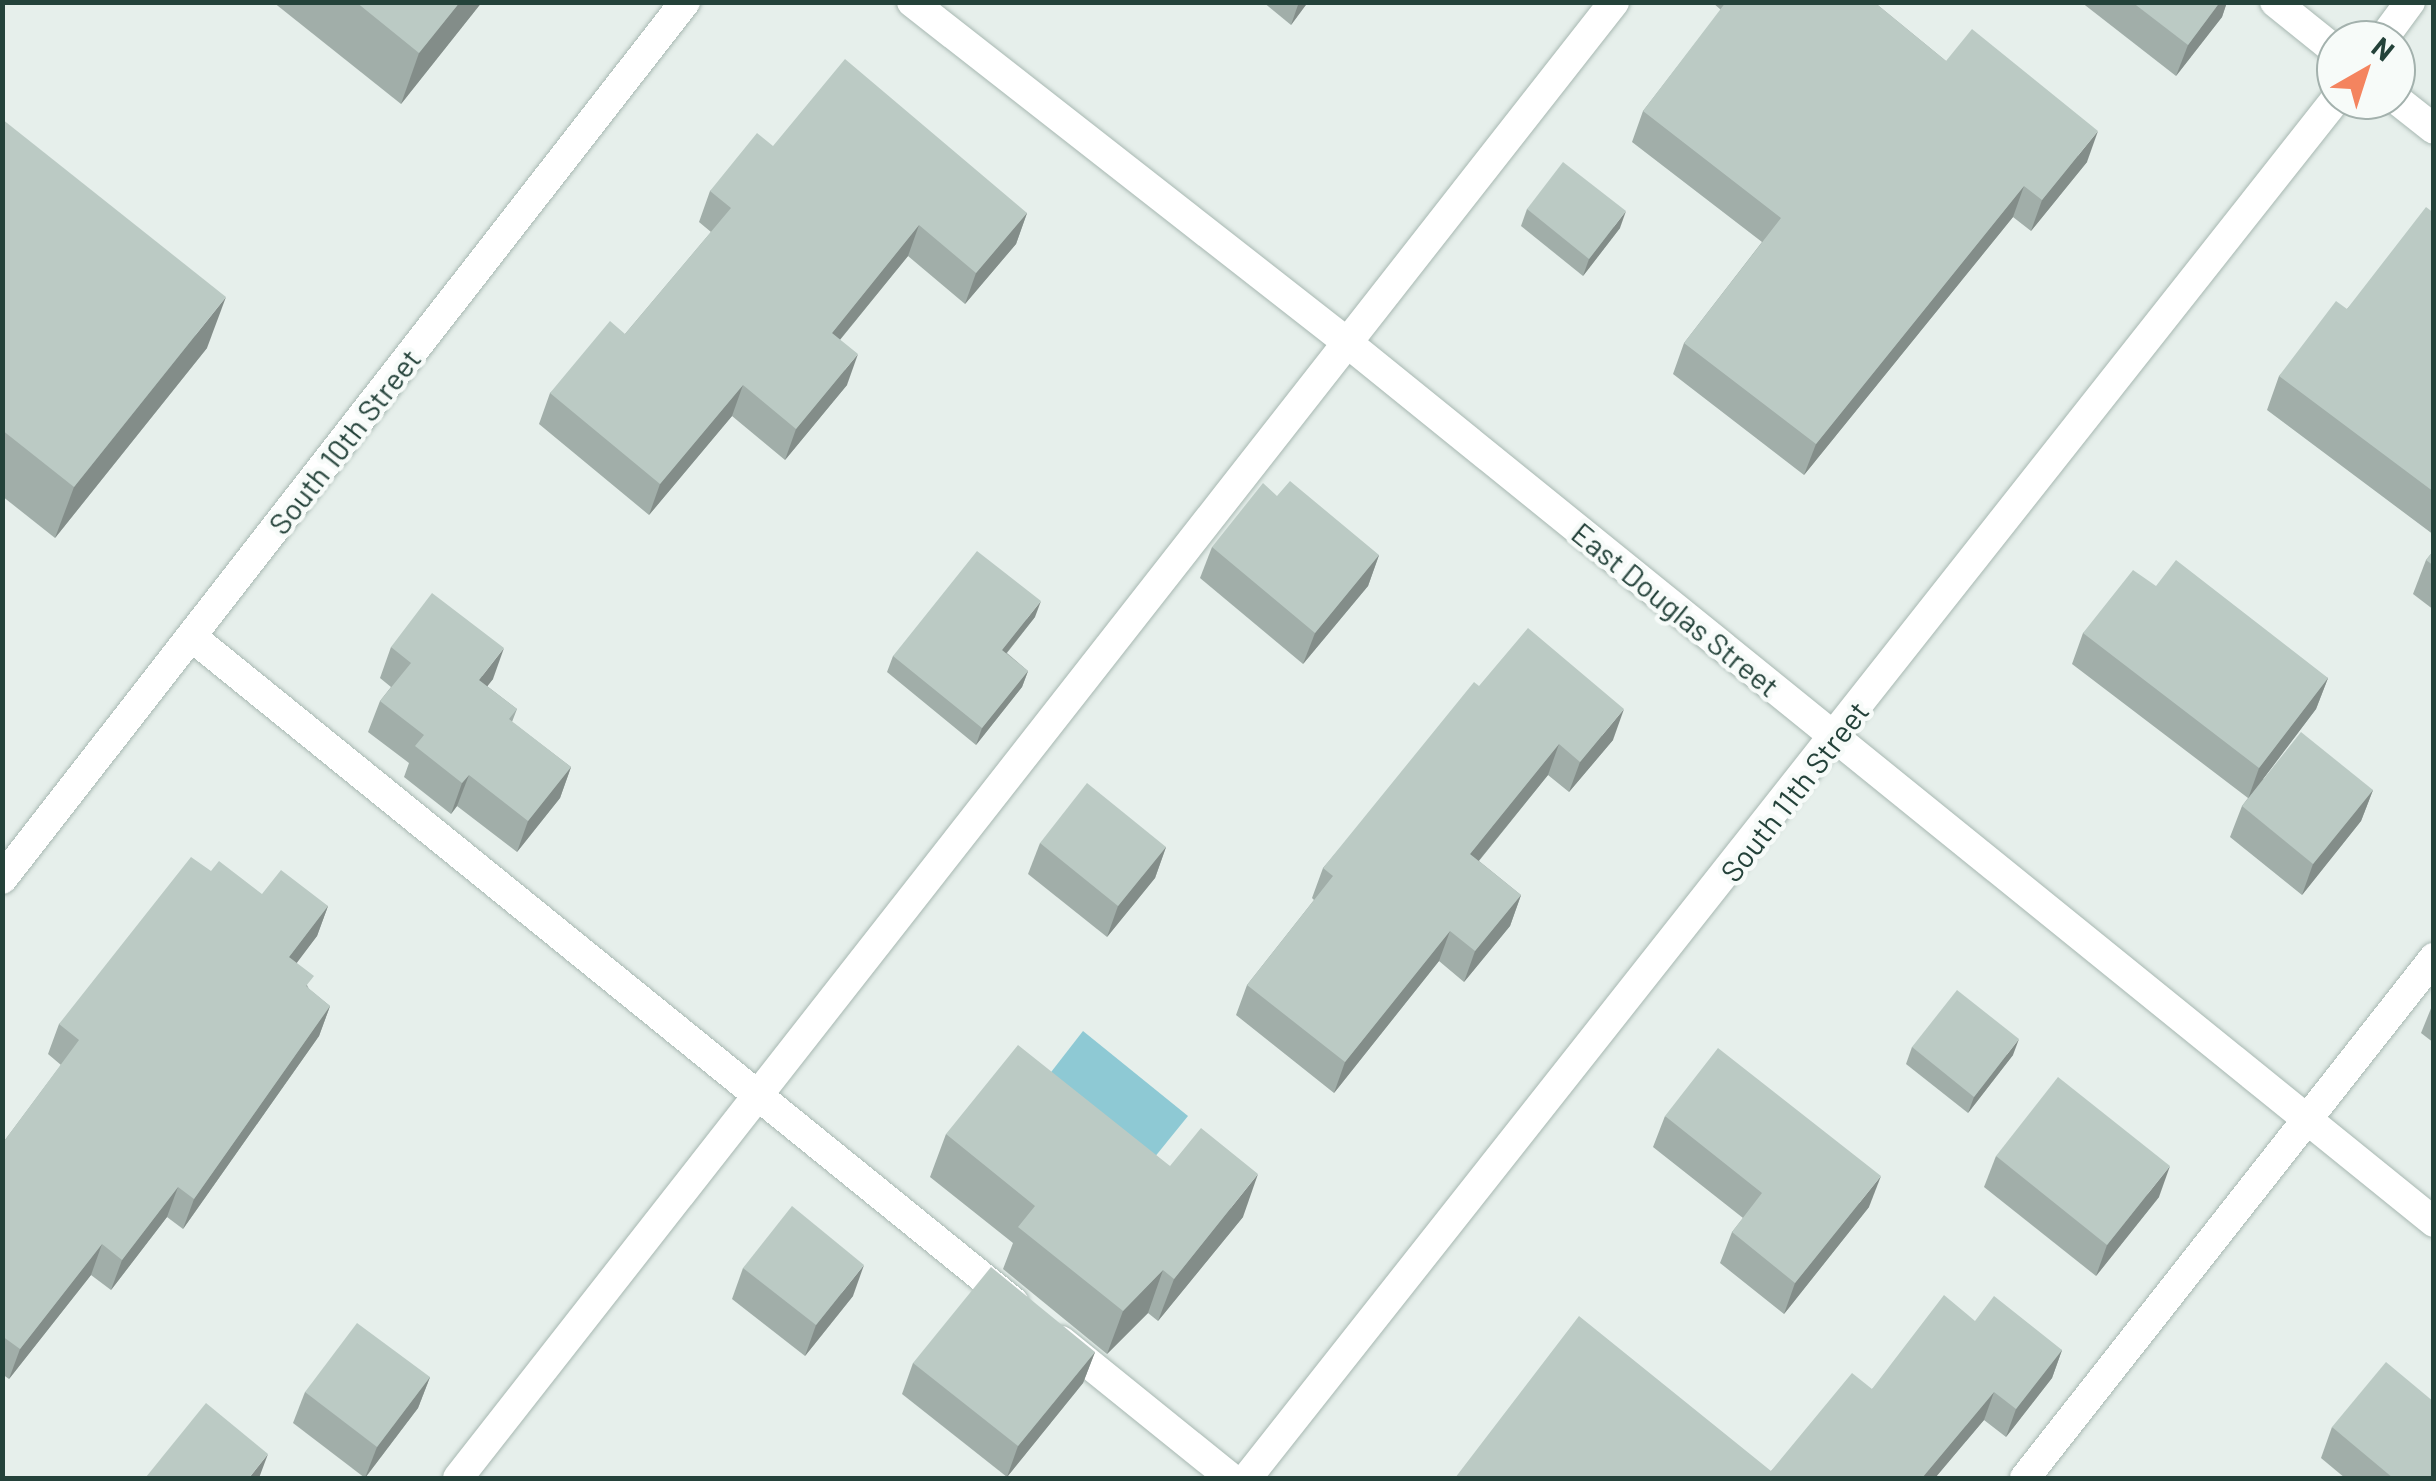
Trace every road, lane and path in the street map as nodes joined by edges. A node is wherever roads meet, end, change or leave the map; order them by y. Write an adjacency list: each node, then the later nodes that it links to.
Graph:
1 (685, 2): 8 (street, South 10th Street)
2 (912, 2): 7 (street, East Douglas Street)
3 (1614, 2): 7 (street)
4 (2275, 2): 5 (street)
5 (2316, 35)
6 (2320, 120): 9 (street, South 11th Street)
7 (1344, 340): 9 (street, East Douglas Street); 12 (street)
8 (192, 637): 10 (street, South 10th Street); 12 (street)
9 (1836, 739): 13 (street, East Douglas Street); 17 (street, South 11th Street)
10 (2, 879)
11 (2434, 958): 13 (street)
12 (758, 1095): 15 (street); 16 (street)
13 (2308, 1119): 14 (street, East Douglas Street); 18 (street)
14 (2434, 1222)
15 (458, 1478)
16 (1231, 1478)
17 (1247, 1478)
18 (2025, 1478)

